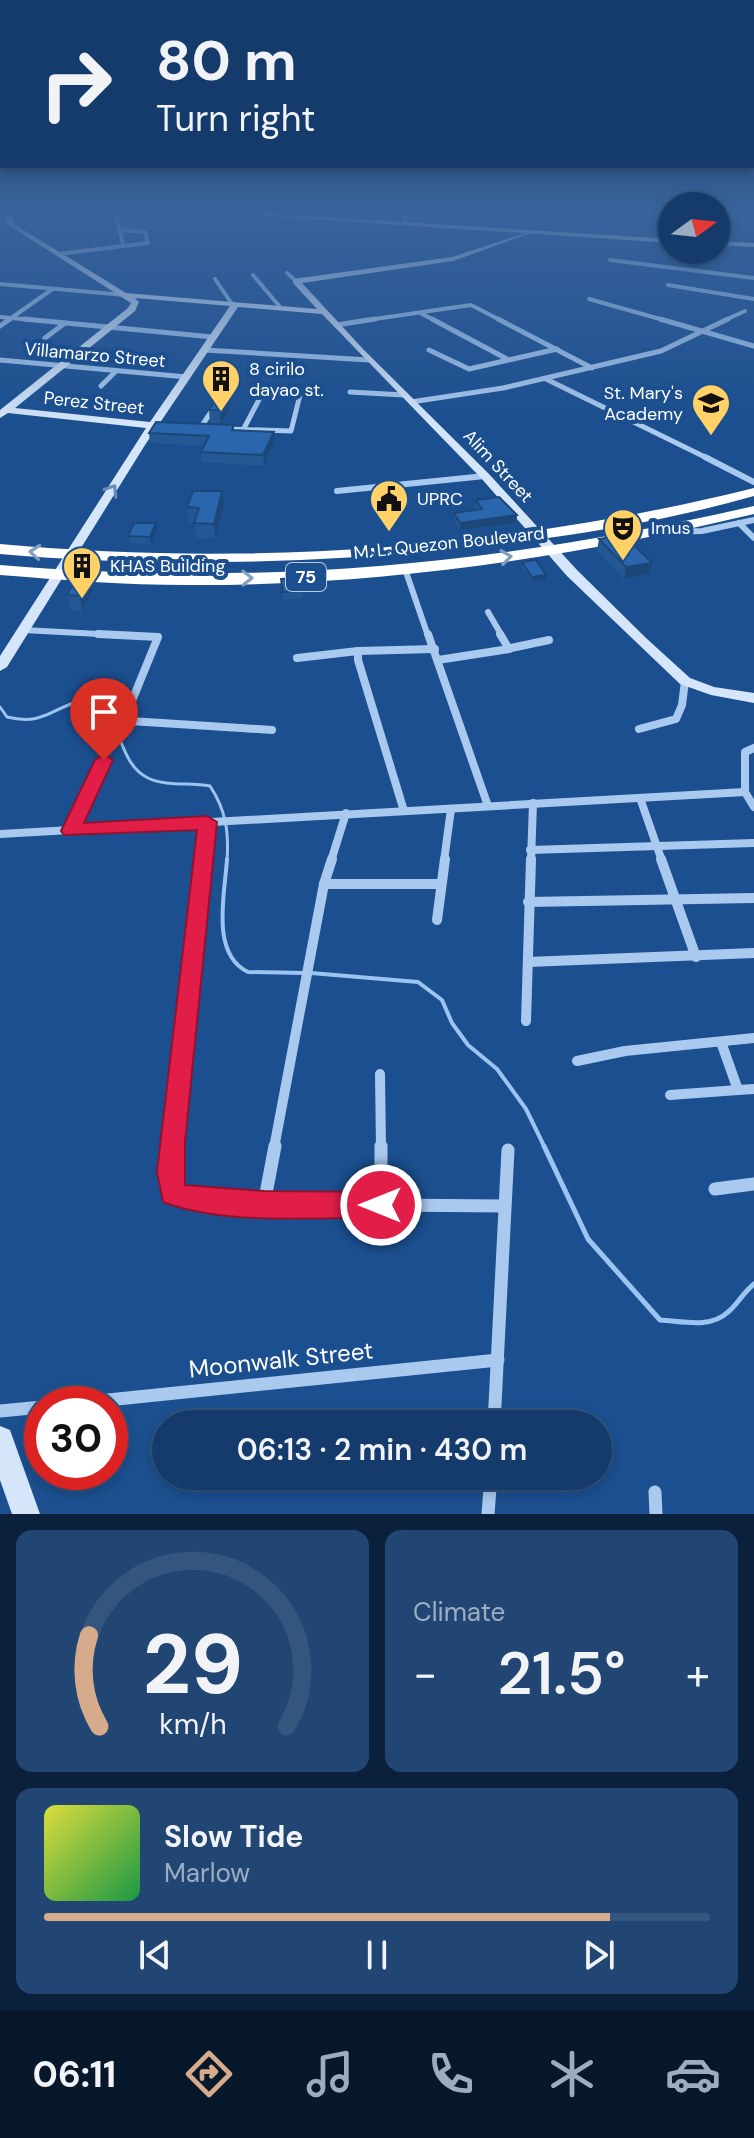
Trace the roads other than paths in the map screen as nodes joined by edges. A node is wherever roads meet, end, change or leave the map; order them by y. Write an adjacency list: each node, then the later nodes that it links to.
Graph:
1 (105, 283): 8 (street)
2 (218, 283): 11 (street)
3 (259, 283): 12 (street)
4 (296, 283): 14 (street, Alim Street)
5 (0, 284): 7 (street)
6 (668, 285): 10 (street)
7 (51, 290): 8 (street); 18 (street)
8 (125, 295): 11 (street); 22 (street)
9 (589, 299): 23 (street)
10 (754, 300): 13 (street)
11 (234, 304): 12 (street); 24 (street)
12 (280, 307): 14 (street)
13 (745, 311): 15 (street); 23 (street)
14 (324, 312): 20 (street, Alim Street)
15 (754, 312)
16 (419, 313): 20 (street); 27 (street); 30 (street)
17 (0, 317): 18 (street)
18 (12, 318): 19 (street); 21 (street)
19 (65, 323): 22 (street); 25 (street)
20 (336, 325): 32 (street, Alim Street)
21 (0, 326)
22 (108, 327): 24 (street); 33 (street)
23 (703, 334): 26 (street); 34 (street)
24 (213, 337): 28 (street)
25 (45, 338)
26 (754, 346)
27 (557, 349): 30 (street); 34 (street)
28 (205, 350): 32 (street); 36 (street)
29 (429, 350): 30 (street)
30 (508, 359)
31 (0, 360): 33 (street, Villamarzo Street)
32 (369, 360): 43 (street, Alim Street)
33 (60, 366): 35 (street, Villamarzo Street); 44 (street)
34 (592, 368): 38 (street)
35 (116, 371): 36 (street, Villamarzo Street); 39 (street)
36 (187, 377): 45 (street)
37 (233, 379): 48 (street)
38 (546, 379): 43 (street); 51 (street)
39 (101, 386)
40 (263, 392): 49 (street)
41 (350, 392): 43 (street)
42 (300, 395): 49 (street)
43 (407, 398): 50 (street, Alim Street)
44 (2, 412): 45 (street, Perez Street)
45 (154, 426): 46 (street, Perez Street); 62 (street, one-way to 45)
46 (169, 426)
47 (185, 427): 48 (street)
48 (201, 427): 49 (street)
49 (243, 430)
50 (485, 476): 52 (street); 58 (street, Alim Street)
51 (754, 482)
52 (337, 491)
53 (754, 492): 58 (highway, M. L. Quezon Boulevard / 75)
54 (754, 510): 57 (highway, M. L. Quezon Boulevard / 75)
55 (754, 520): 56 (street)
56 (739, 523): 57 (street); 59 (street)
57 (659, 532): 61 (highway, M. L. Quezon Boulevard / 75)
58 (538, 535): 61 (street, Alim Street); 63 (highway, M. L. Quezon Boulevard / 75)
59 (754, 538)
60 (0, 549): 62 (highway, M. L. Quezon Boulevard / 75, one-way to 60)
61 (553, 551): 64 (highway, M. L. Quezon Boulevard / 75, one-way to 61); 77 (street, Alim Street)
62 (70, 555): 63 (highway, M. L. Quezon Boulevard / 75); 66 (street)
63 (313, 557): 67 (highway)
64 (405, 569): 67 (highway, M. L. Quezon Boulevard / 75); 72 (street)
65 (0, 570): 66 (highway, M. L. Quezon Boulevard / 75)
66 (57, 575): 67 (highway, M. L. Quezon Boulevard / 75, one-way to 67); 69 (street)
67 (315, 576)
68 (488, 612): 71 (street)
69 (23, 630): 76 (street); 80 (street)
70 (549, 640): 71 (street)
71 (511, 648): 75 (street)
72 (435, 649): 73 (street); 75 (street)
73 (358, 651): 74 (street); 89 (street)
74 (297, 658)
75 (438, 660): 86 (street)
76 (0, 667)
77 (685, 681): 78 (street); 79 (street)
78 (754, 698)
79 (639, 729)
80 (272, 730)
81 (754, 748): 83 (street)
82 (104, 760): 92 (street)
83 (745, 792): 84 (street); 87 (street)
84 (640, 798): 85 (street); 95 (street)
85 (533, 803): 86 (street); 96 (street)
86 (488, 806): 88 (street)
87 (754, 807)
88 (451, 809): 89 (street); 98 (street)
89 (404, 811): 90 (street)
90 (346, 813): 91 (street); 97 (street)
91 (212, 822): 92 (street); 117 (street)
92 (71, 831): 93 (street)
93 (0, 834)
94 (754, 843): 95 (street)
95 (656, 846): 96 (street); 99 (street)
96 (530, 850): 101 (street)
97 (324, 884): 98 (street); 117 (street)
98 (440, 884): 102 (street)
99 (675, 897): 100 (street); 101 (street); 104 (street)
100 (754, 898)
101 (528, 902): 105 (street)
102 (437, 920)
103 (754, 953): 104 (street)
104 (696, 957): 105 (street)
105 (528, 962): 106 (street)
106 (526, 1021)
107 (754, 1038): 108 (street)
108 (721, 1042): 109 (street); 112 (street)
109 (577, 1061)
110 (380, 1074): 118 (street)
111 (754, 1089): 112 (street)
112 (738, 1090): 113 (street)
113 (670, 1095)
114 (508, 1150): 119 (street)
115 (754, 1184): 116 (street)
116 (715, 1189)
117 (264, 1204): 118 (street)
118 (381, 1205): 119 (street)
119 (504, 1206): 120 (street)
120 (498, 1360): 121 (street, Moonwalk Street); 123 (street)
121 (128, 1398)
122 (24, 1409): 124 (street)
123 (495, 1410)
124 (0, 1411)
125 (0, 1440): 128 (street)
126 (490, 1490): 129 (street)
127 (655, 1492): 130 (street)
128 (25, 1514)
129 (488, 1514)
130 (656, 1514)

